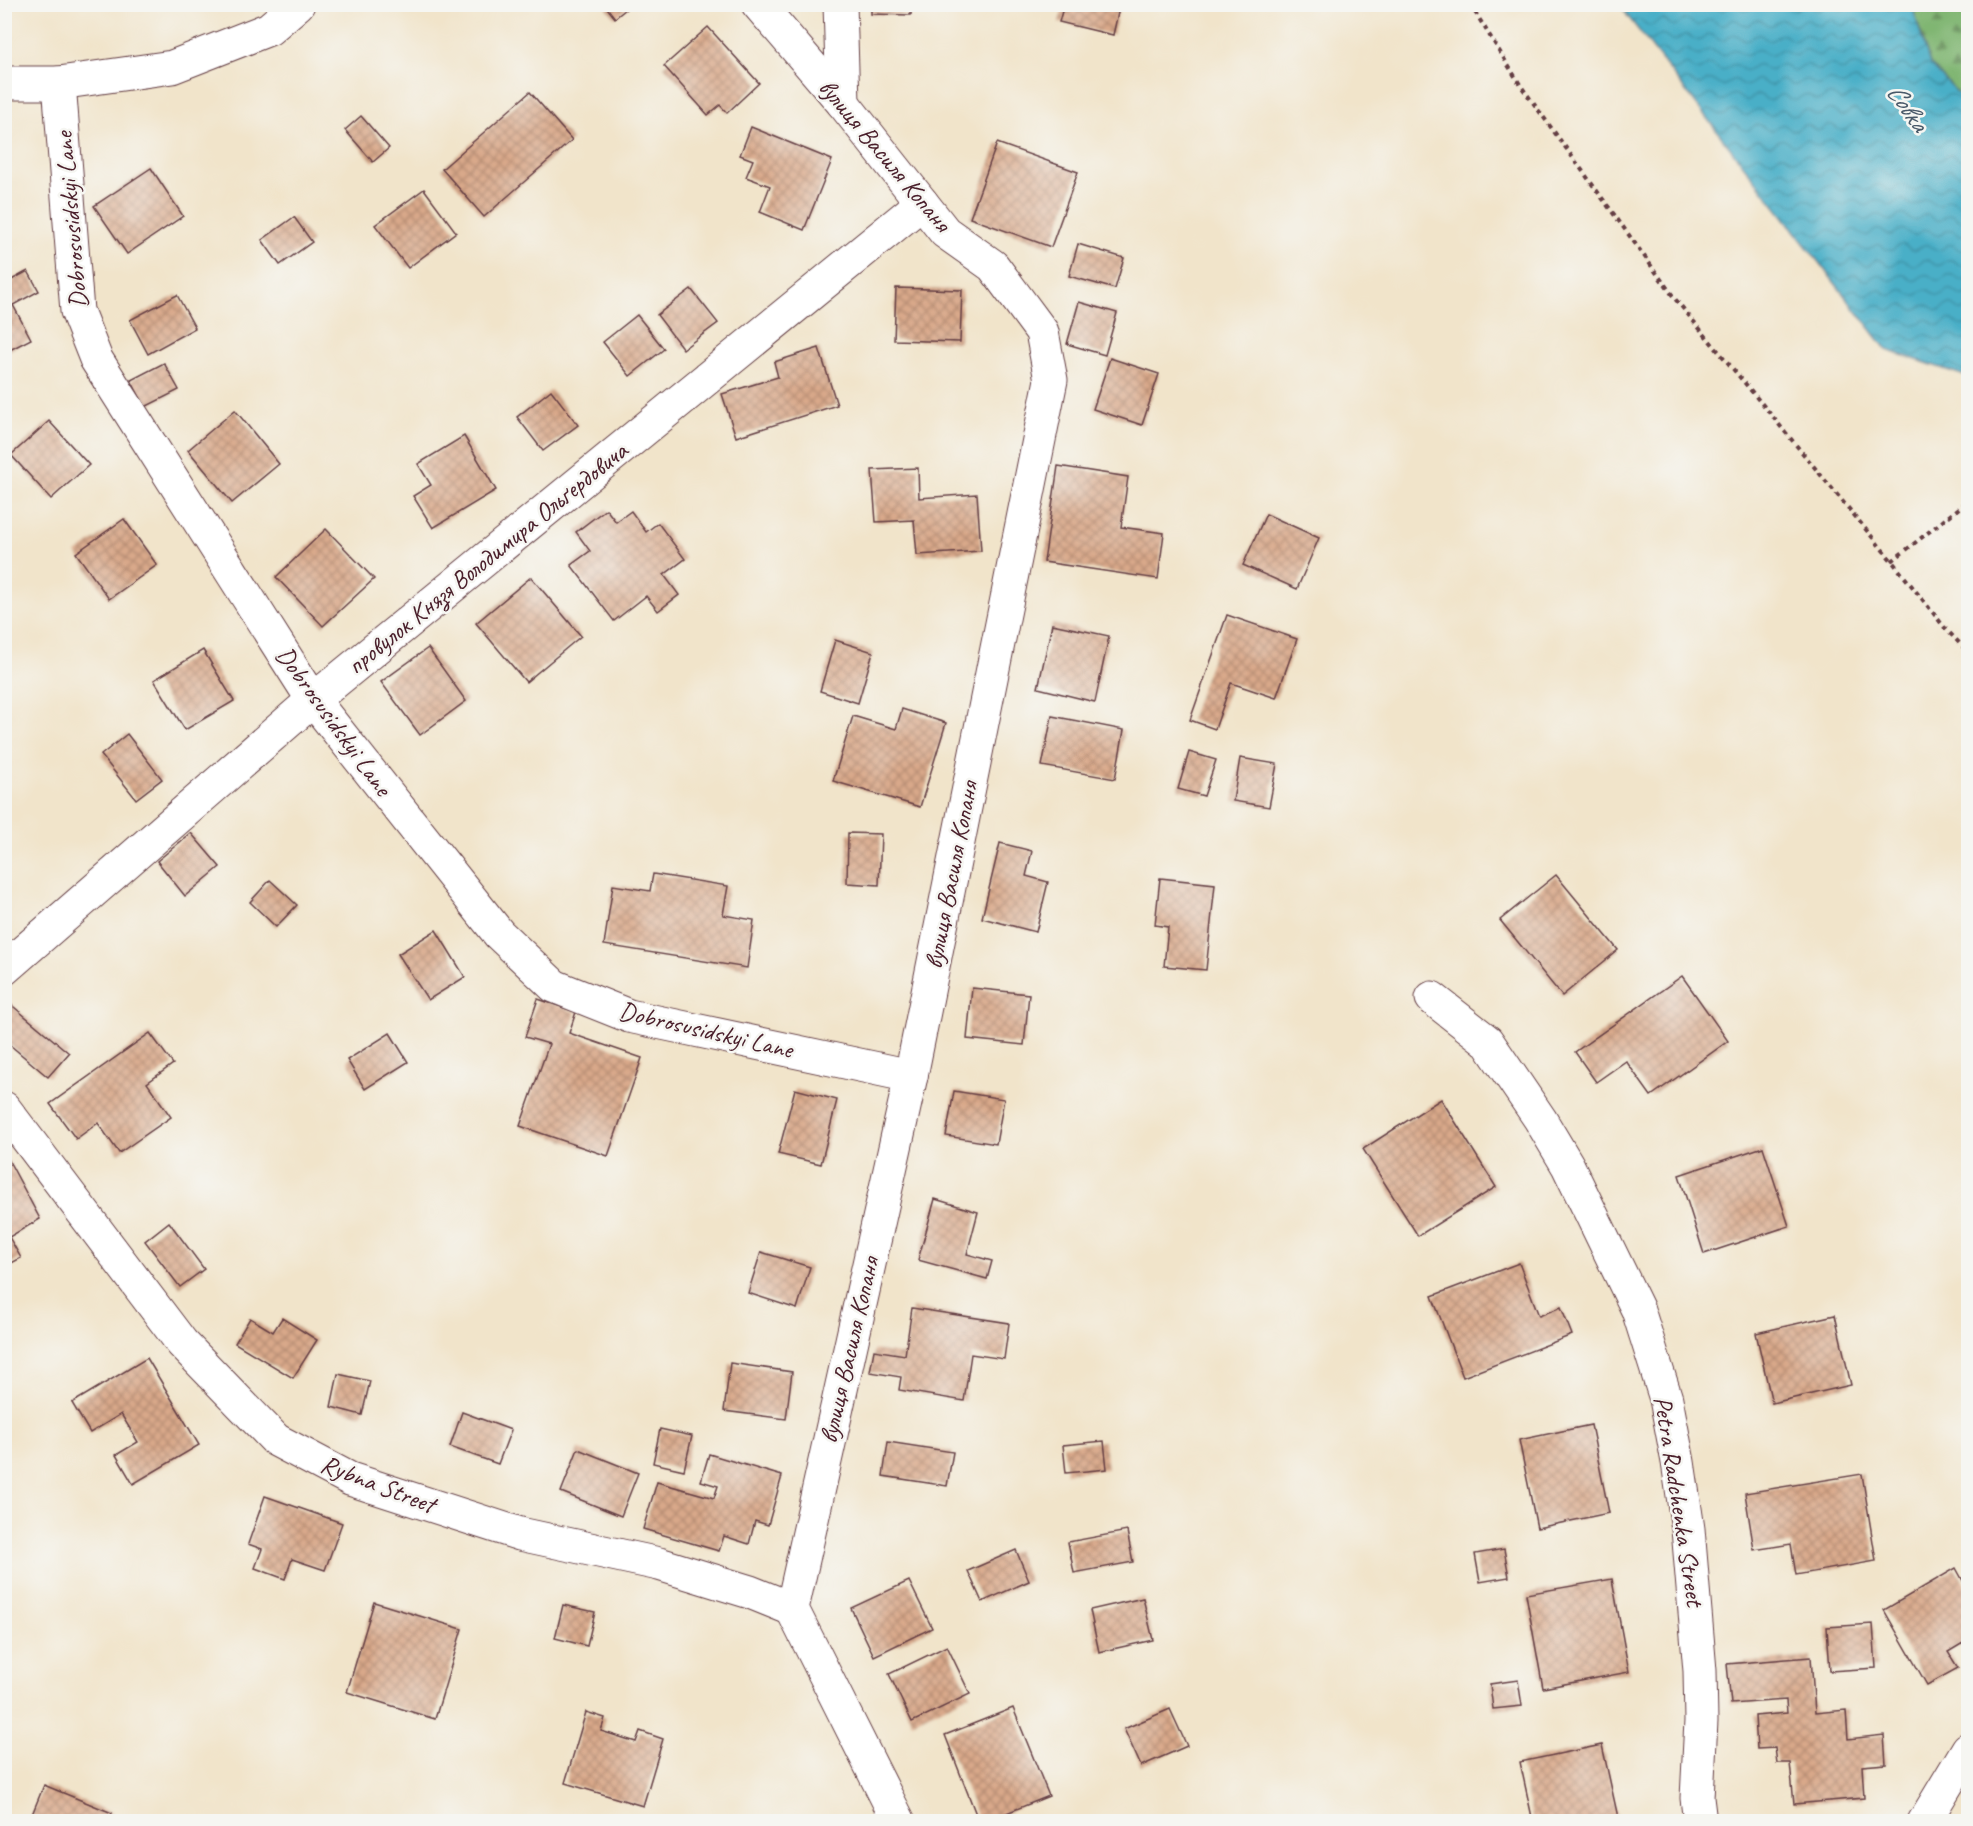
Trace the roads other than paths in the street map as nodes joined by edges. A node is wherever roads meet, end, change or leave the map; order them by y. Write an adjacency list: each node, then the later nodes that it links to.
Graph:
1 (298, 4): 5 (street)
2 (758, 4): 6 (street, вулиця Василя Копаня)
3 (840, 4): 6 (street)
4 (4, 83): 5 (street)
5 (59, 83): 8 (street, Dobrosusidskyi Lane)
6 (843, 103): 7 (street, вулиця Василя Копаня)
7 (922, 203): 8 (street, провулок Князя Володимира Ольґердовича); 11 (street, вулиця Василя Копаня)
8 (313, 700): 9 (street, провулок Князя Володимира Ольґердовича); 11 (street, Dobrosusidskyi Lane)
9 (4, 969)
10 (1432, 998): 16 (street, Petra Radchenka Street)
11 (910, 1076): 13 (street, вулиця Василя Копаня)
12 (4, 1108): 13 (street, Rybna Street)
13 (792, 1609): 15 (street)
14 (1968, 1749): 17 (street)
15 (899, 1821)
16 (1700, 1821)
17 (1924, 1821)

